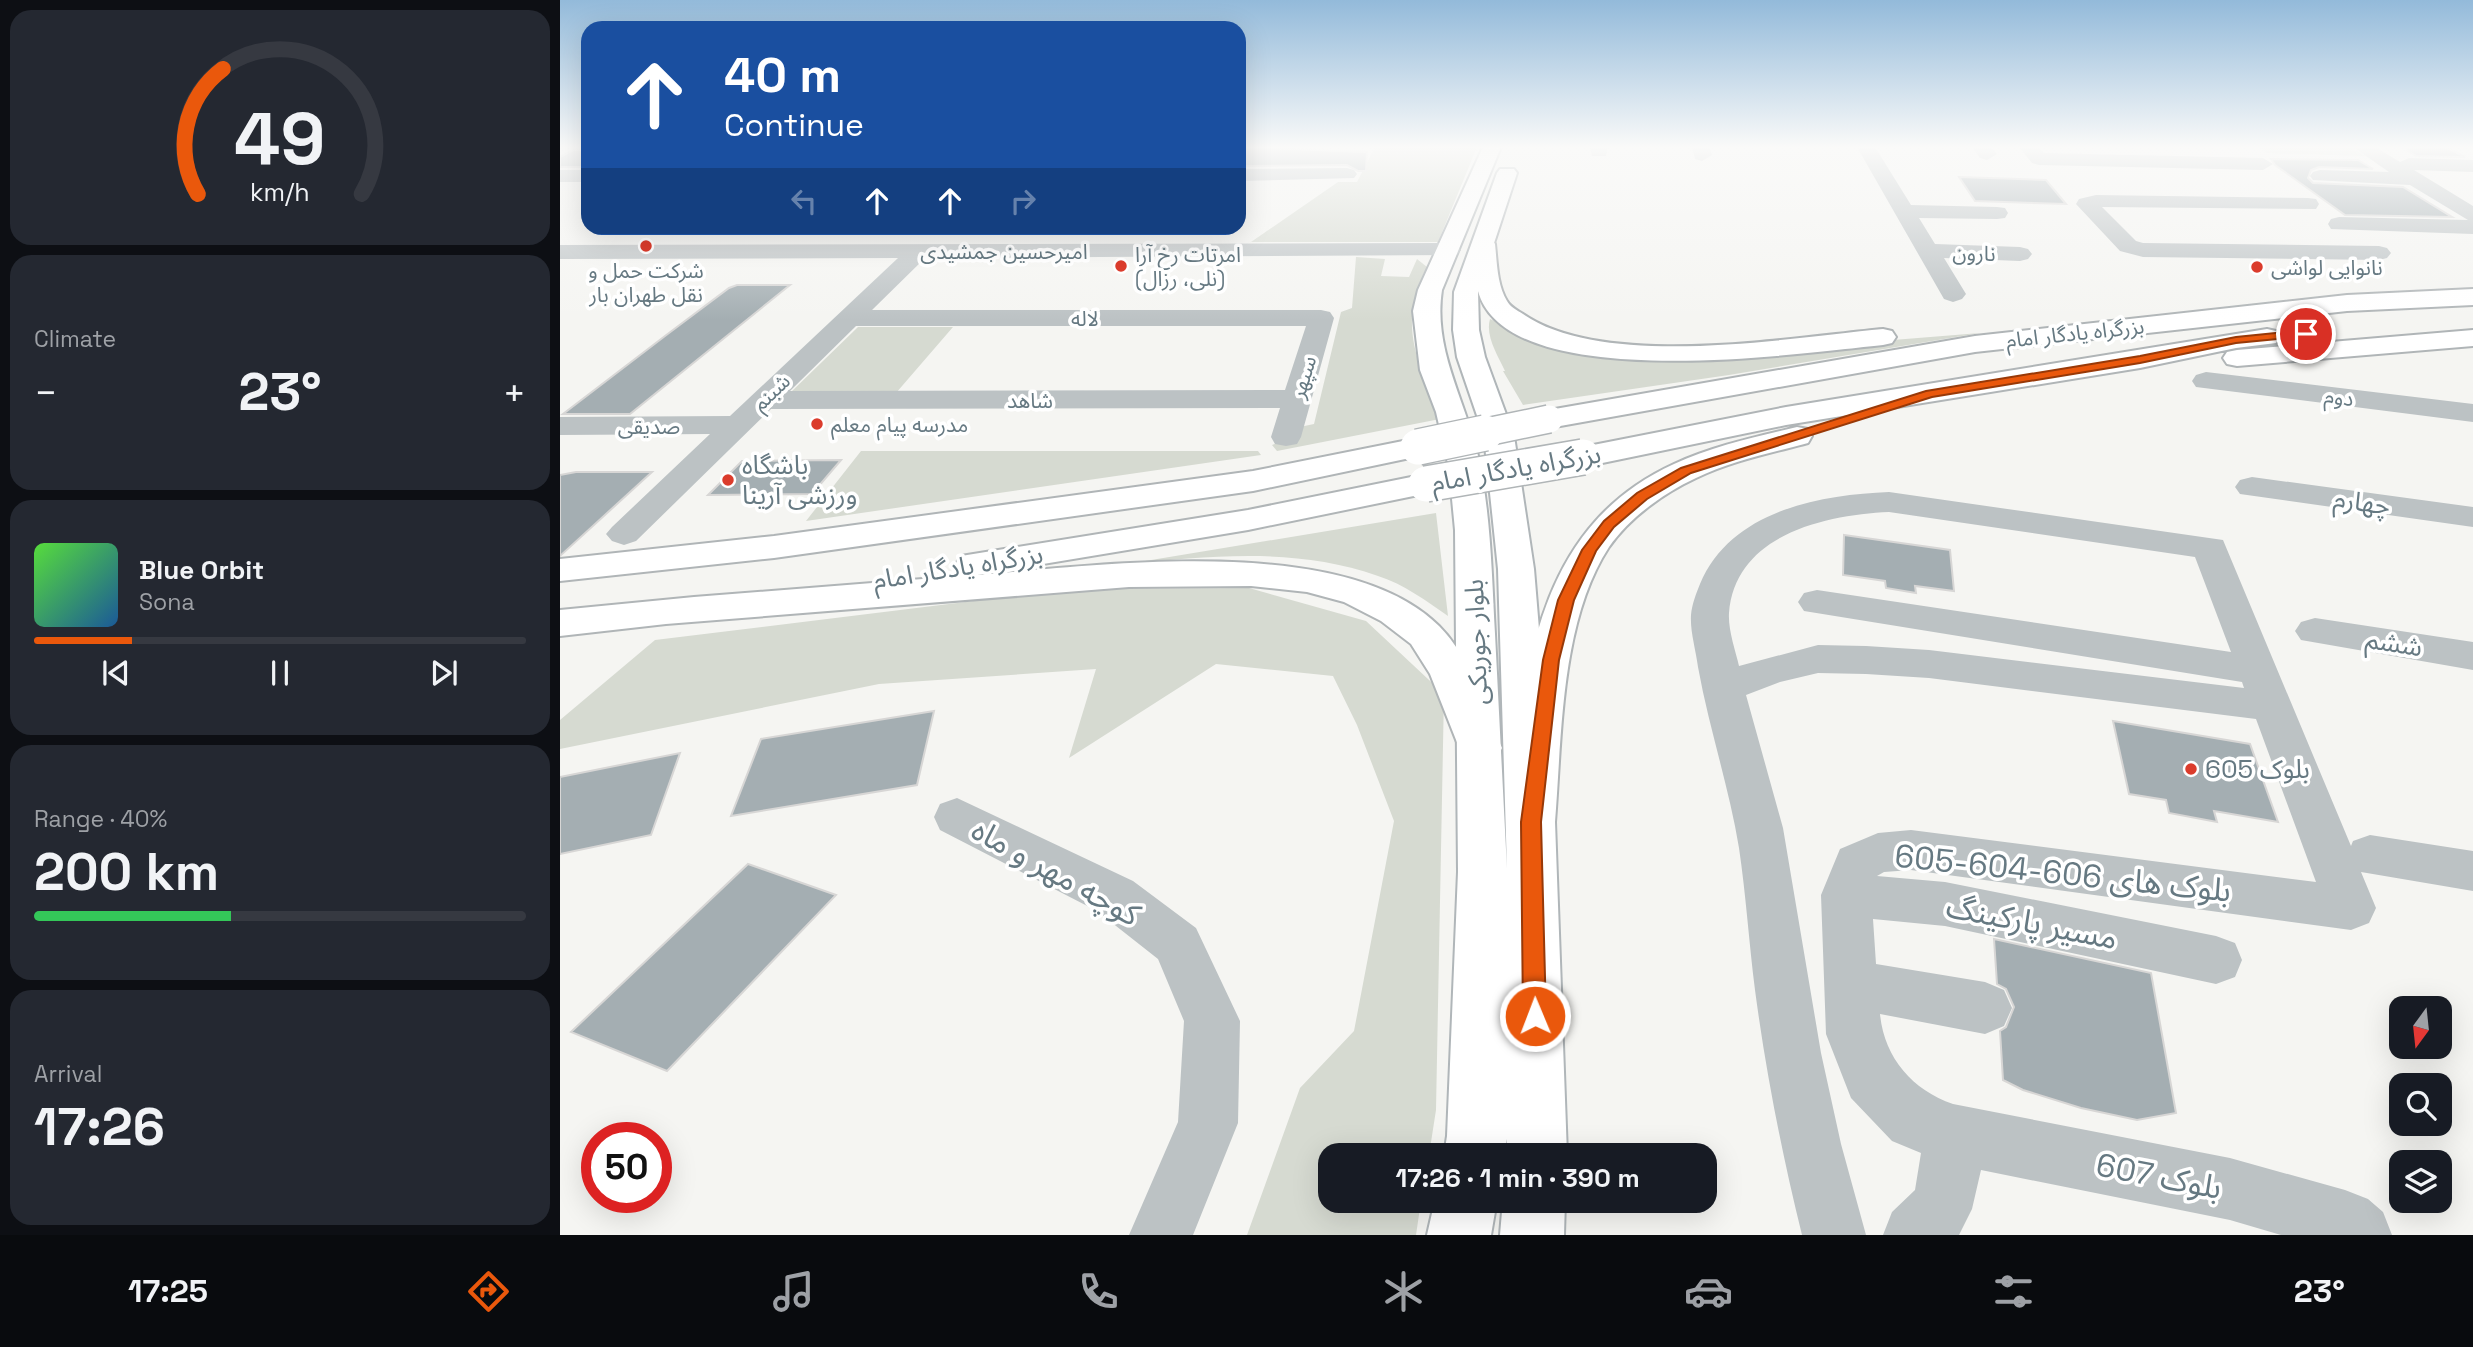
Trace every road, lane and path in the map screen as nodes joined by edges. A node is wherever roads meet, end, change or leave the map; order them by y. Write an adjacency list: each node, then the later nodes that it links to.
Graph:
1 (1477, 205): 12 (main road, بلوار جوریکی)
2 (1487, 205): 12 (main road, بلوار جوریکی)
3 (1899, 205): 8 (street, نارون)
4 (2088, 205): 15 (street)
5 (2202, 205): 15 (street)
6 (2439, 205): 7 (street)
7 (2468, 207): 10 (street)
8 (1903, 211): 9 (street); 14 (street, نارون)
9 (1997, 213)
10 (2339, 224)
11 (644, 235): 17 (street)
12 (1466, 247): 13 (street, امیرحسین جمشیدی); 28 (main road); 50 (main road, بلوار جوریکی); 52 (main road, بلوار جوریکی)
13 (919, 251): 17 (street, امیرحسین جمشیدی); 24 (street, شبنم)
14 (1928, 251): 19 (street, نارون); 22 (street, نارون)
15 (2258, 251): 18 (street); 20 (street)
16 (560, 252): 17 (street, امیرحسین جمشیدی)
17 (617, 252)
18 (2379, 253)
19 (2020, 254)
20 (2287, 276)
21 (2473, 280): 26 (main road)
22 (1953, 293)
23 (2473, 297): 26 (main road, بزرگراه یادگار امام)
24 (848, 318): 25 (street, لاله); 34 (street, شبنم)
25 (1321, 318): 33 (street, سپهر)
26 (2194, 319): 28 (main road, بزرگراه یادگار امام)
27 (2473, 321): 30 (main road, بزرگراه یادگار امام)
28 (2112, 329): 42 (main road, بزرگراه یادگار امام, bridge)
29 (2473, 338): 30 (main road)
30 (2140, 360): 32 (main road, بزرگراه یادگار امام)
31 (2206, 381): 35 (street, دوم)
32 (1930, 394): 44 (main road, بزرگراه یادگار امام, bridge); 52 (main road)
33 (1297, 399): 34 (street, شاهد); 38 (street, سپهر)
34 (763, 400): 36 (street, شبنم)
35 (2473, 413)
36 (737, 425): 37 (street, صدیقی); 41 (street, شبنم)
37 (560, 426)
38 (1286, 437)
39 (2252, 487): 40 (street, چهارم)
40 (2473, 517)
41 (624, 534)
42 (560, 570)
43 (1817, 602): 49 (street)
44 (670, 613): 45 (main road, بزرگراه یادگار امام); 50 (main road)
45 (560, 623)
46 (2315, 631): 47 (street, ششم)
47 (2473, 656)
48 (1723, 688): 49 (street); 49 (street); 67 (street)
49 (2263, 688): 55 (street, بلوک های 606-604-605)
50 (1480, 748): 60 (main road, بلوار جوریکی)
51 (957, 817): 64 (street, کوچه مهر و ماه)
52 (1531, 822): 61 (main road, بلوار جوریکی)
53 (2370, 855): 54 (street)
54 (2473, 871)
55 (1846, 895): 56 (street, مسیر پارکینگ); 57 (street, بلوک های 606-604-605)
56 (2216, 960)
57 (1853, 984): 58 (street); 59 (street, بلوک 607)
58 (1985, 1008)
59 (1953, 1134): 68 (street); 69 (street, بلوک 607)
60 (1476, 1143)
61 (1537, 1143)
62 (1464, 1213): 65 (main road)
63 (1533, 1213): 66 (main road)
64 (1161, 1235)
65 (1460, 1235)
66 (1532, 1235)
67 (1834, 1235)
68 (1915, 1235)
69 (2360, 1235)

